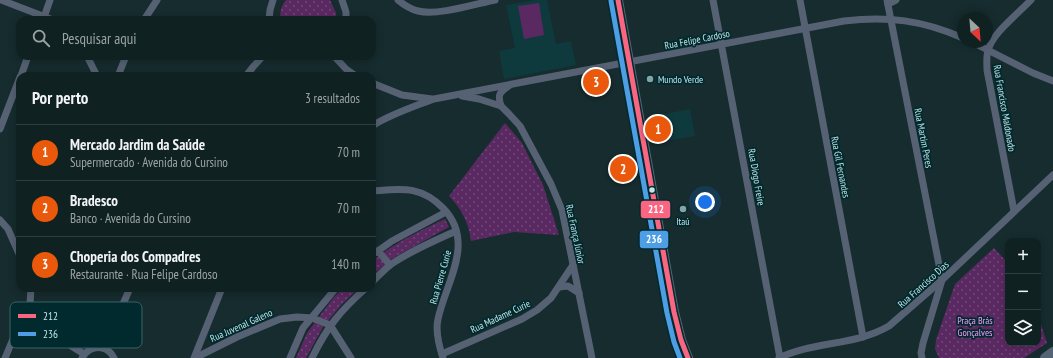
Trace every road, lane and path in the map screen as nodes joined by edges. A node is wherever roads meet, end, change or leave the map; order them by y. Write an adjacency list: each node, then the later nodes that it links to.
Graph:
1 (1, 0): 14 (street)
2 (50, 0): 15 (street)
3 (156, 0): 16 (street)
4 (273, 0): 17 (street)
5 (342, 0): 18 (street)
6 (398, 0): 7 (street)
7 (496, 0)
8 (618, 0): 30 (main road)
9 (714, 0): 22 (street, Rua Diogo Freire)
10 (800, 0): 20 (street, Rua Gil Fernandes)
11 (896, 0): 13 (street)
12 (1031, 0): 24 (street, Rua Francisco Maldonado)
13 (888, 2): 19 (street, Rua Martim Peres)
14 (38, 16)
15 (44, 16)
16 (146, 16)
17 (269, 16)
18 (346, 16)
19 (890, 19): 20 (street, Rua Felipe Cardoso); 21 (street, Rua Felipe Cardoso); 59 (street, Rua Martim Peres)
20 (805, 29): 22 (street, Rua Felipe Cardoso); 71 (street, Rua Gil Fernandes)
21 (957, 36)
22 (722, 45): 30 (street, Rua Felipe Cardoso); 86 (street, Rua Diogo Freire)
23 (984, 48): 24 (street)
24 (988, 50): 36 (street); 49 (street, Rua Francisco Maldonado)
25 (26, 60): 31 (street)
26 (90, 60): 32 (street)
27 (124, 60): 33 (street)
28 (259, 60): 34 (street)
29 (338, 60): 35 (street)
30 (628, 63): 37 (street, Rua Felipe Cardoso); 85 (main road)
31 (22, 72)
32 (95, 72)
33 (120, 72)
34 (249, 72)
35 (350, 72)
36 (1053, 81)
37 (512, 84): 41 (street, Rua Felipe Cardoso); 43 (street)
38 (376, 85): 40 (street, Rua Felipe Cardoso)
39 (16, 87): 46 (street)
40 (402, 95): 42 (street, Rua Felipe Cardoso); 44 (street)
41 (452, 96): 42 (street, Rua Felipe Cardoso); 43 (street, Rua França Júnior)
42 (434, 99): 44 (street, Rua Felipe Cardoso)
43 (500, 106): 57 (street, Rua França Júnior)
44 (408, 109): 45 (street, Rua Felipe Cardoso)
45 (376, 123)
46 (0, 129)
47 (1053, 175): 49 (street, Rua Francisco Dias)
48 (376, 191): 50 (street, Rua Pierre Curie)
49 (1014, 211): 59 (street, Rua Francisco Dias)
50 (446, 212): 52 (street, Rua Pierre Curie); 54 (street)
51 (0, 220): 53 (street)
52 (456, 231): 56 (street); 77 (street, Rua Pierre Curie)
53 (16, 247)
54 (376, 252)
55 (376, 254): 56 (street)
56 (390, 265): 58 (street)
57 (573, 265): 60 (street, Rua Madame Curie); 66 (street, Rua França Júnior)
58 (376, 278)
59 (942, 280): 71 (street, Rua Francisco Dias); 87 (street)
60 (559, 287): 66 (street); 77 (street, Rua Madame Curie)
61 (31, 292): 67 (street)
62 (128, 292): 68 (street)
63 (220, 292): 80 (street)
64 (333, 292): 69 (street)
65 (362, 292): 70 (street)
66 (579, 293): 84 (street, Rua França Júnior)
67 (30, 302)
68 (124, 302)
69 (312, 318): 70 (street, Rua Juvenal Galeno); 80 (street, Rua Juvenal Galeno); 81 (street)
70 (330, 325): 82 (street); 83 (street)
71 (863, 337): 86 (street, Rua Francisco Dias)
72 (10, 346): 78 (street)
73 (72, 348): 76 (street)
74 (104, 348): 76 (street); 79 (street)
75 (1053, 352): 88 (main road)
76 (83, 356)
77 (442, 356)
78 (5, 358)
79 (114, 358)
80 (194, 358)
81 (290, 358)
82 (312, 358)
83 (351, 358)
84 (592, 358)
85 (688, 358)
86 (779, 358)
87 (922, 358)
88 (1045, 358)

